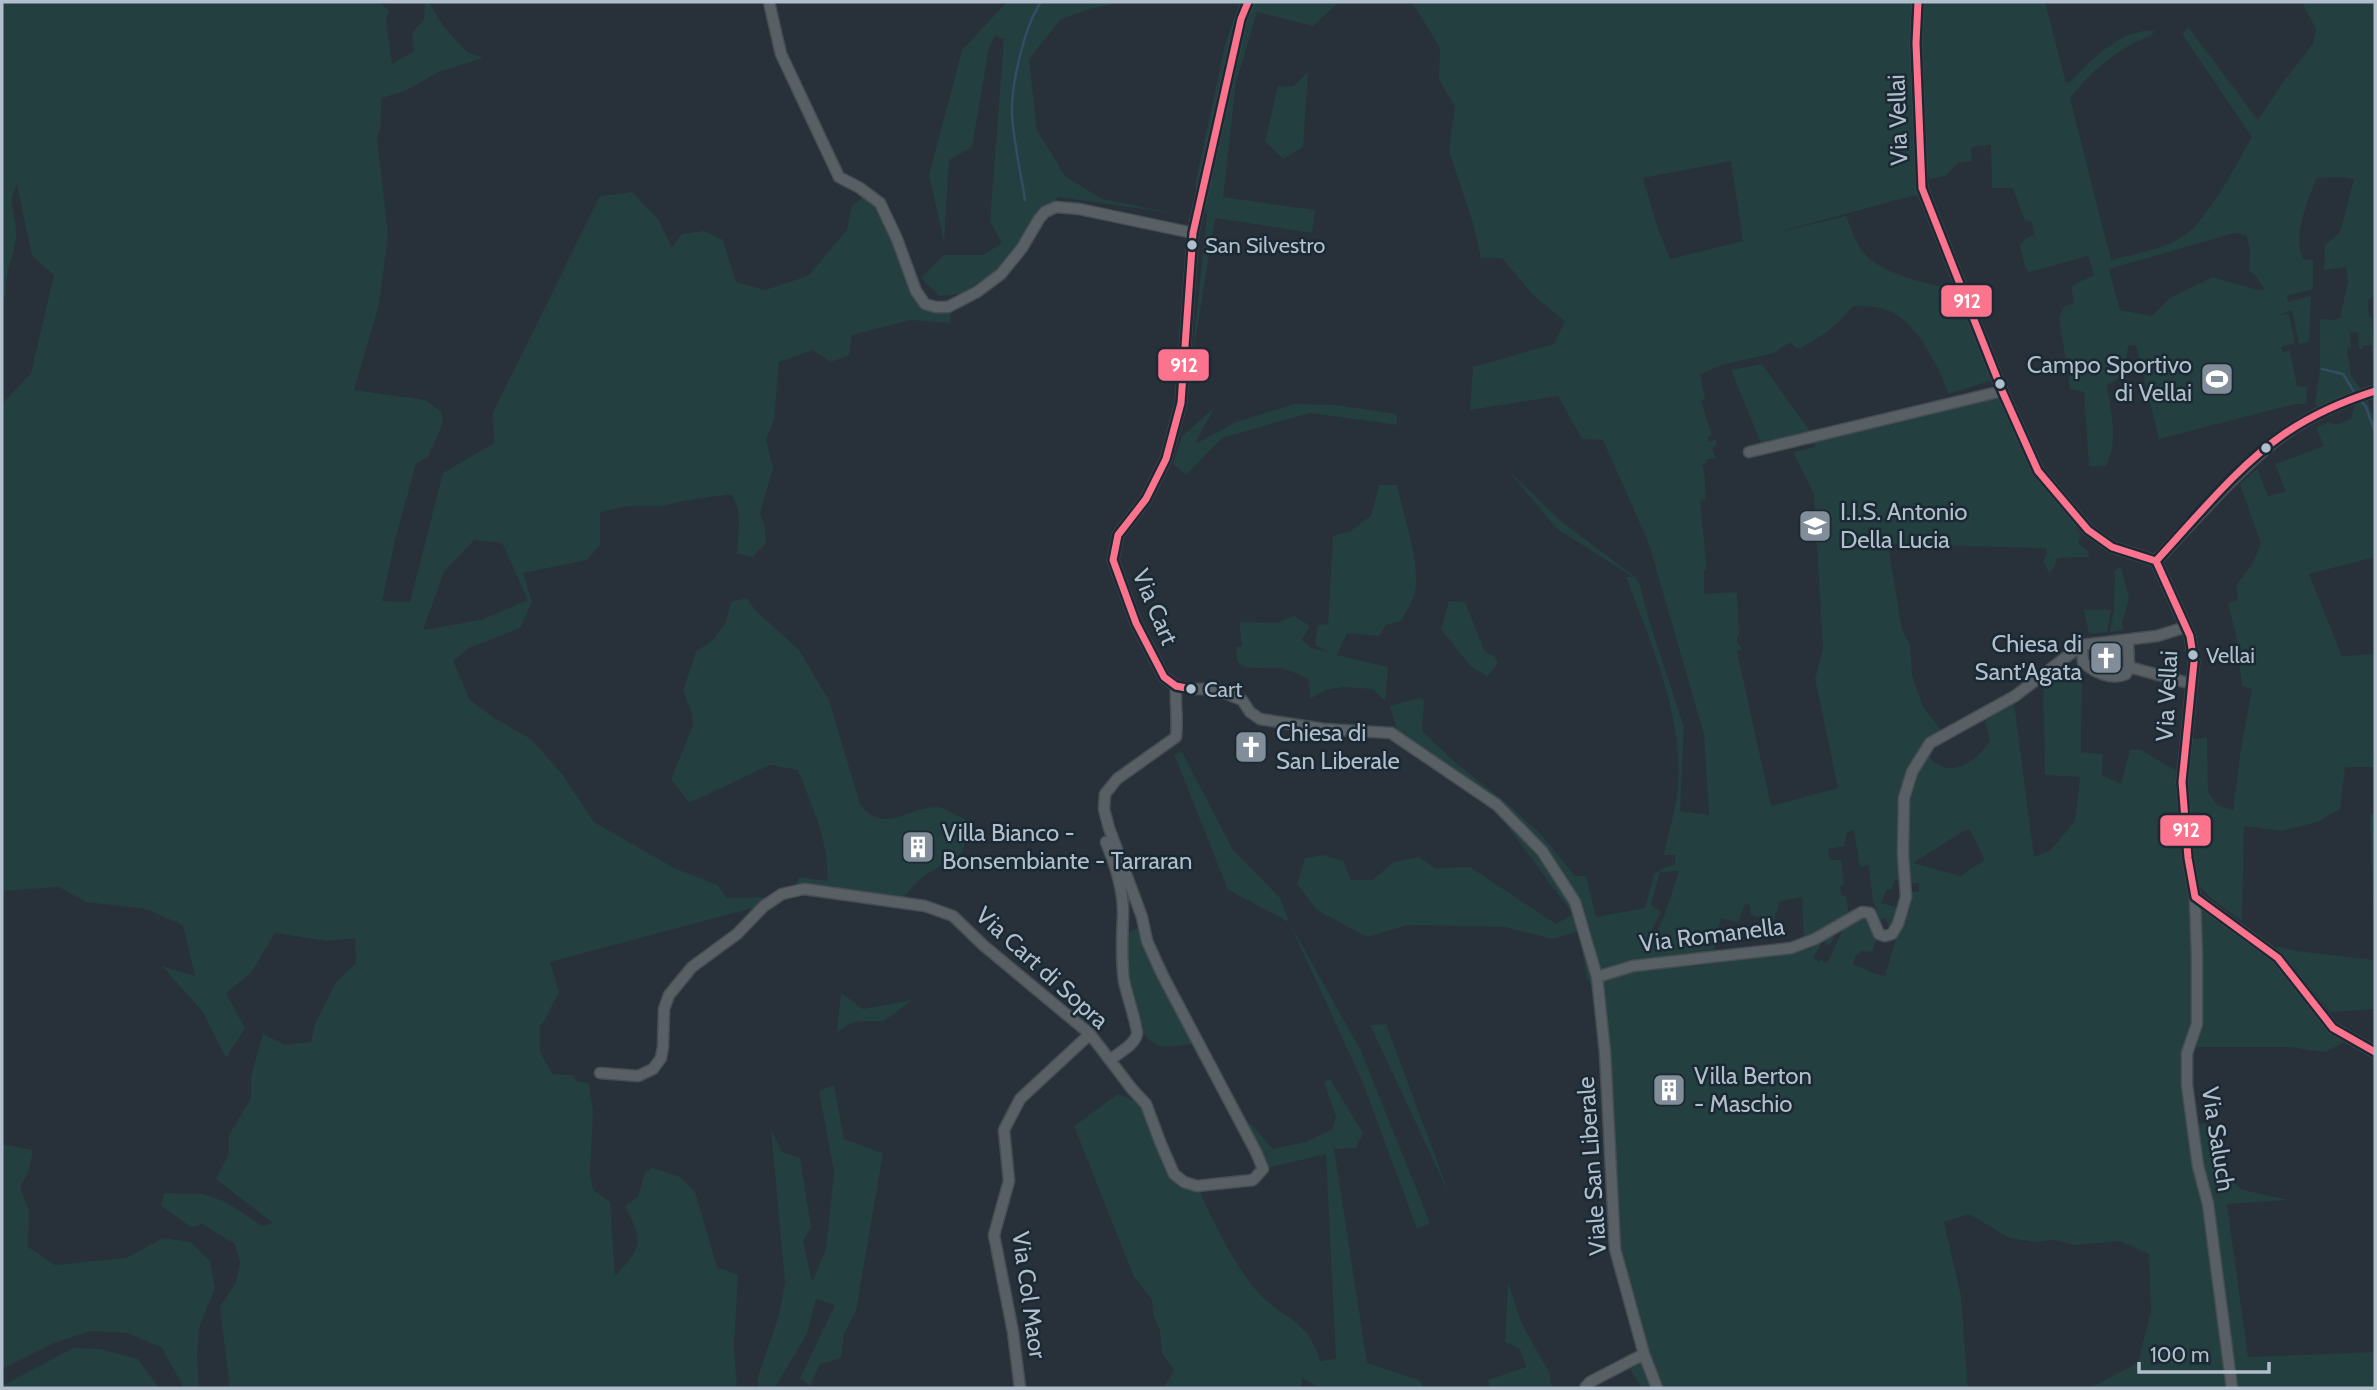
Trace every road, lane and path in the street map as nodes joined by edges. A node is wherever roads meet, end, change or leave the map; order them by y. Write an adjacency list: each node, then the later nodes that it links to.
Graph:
1 (769, 2): 4 (street)
2 (1248, 2): 4 (street, Via Cart)
3 (1918, 2): 5 (street, Via Vellai)
4 (1193, 233): 14 (street, Via Cart)
5 (2002, 391): 7 (street); 8 (street, Via Vellai)
6 (2375, 391): 8 (street)
7 (1749, 452)
8 (2156, 561): 9 (street, Via Vellai)
9 (2186, 627): 10 (street); 13 (street, Via Vellai)
10 (2127, 640): 11 (street); 12 (street)
11 (2082, 645): 12 (street); 17 (street, Via Romanella)
12 (2129, 667): 13 (street)
13 (2192, 684): 16 (street, Via Vellai)
14 (1176, 686): 15 (street); 17 (street)
15 (1105, 794): 20 (street); 20 (street, Via Cart di Sopra)
16 (2194, 897): 19 (street); 26 (street, Via Saluch)
17 (1597, 978): 22 (street, Viale San Liberale)
18 (1090, 1034): 20 (street, Via Cart di Sopra); 21 (street, Via Cart di Sopra); 23 (street, Via Col Maor)
19 (2375, 1052)
20 (1110, 1060)
21 (600, 1073)
22 (1644, 1354): 24 (street); 25 (street, Viale San Liberale)
23 (1020, 1388)
24 (1585, 1388)
25 (1657, 1388)
26 (2232, 1388)

